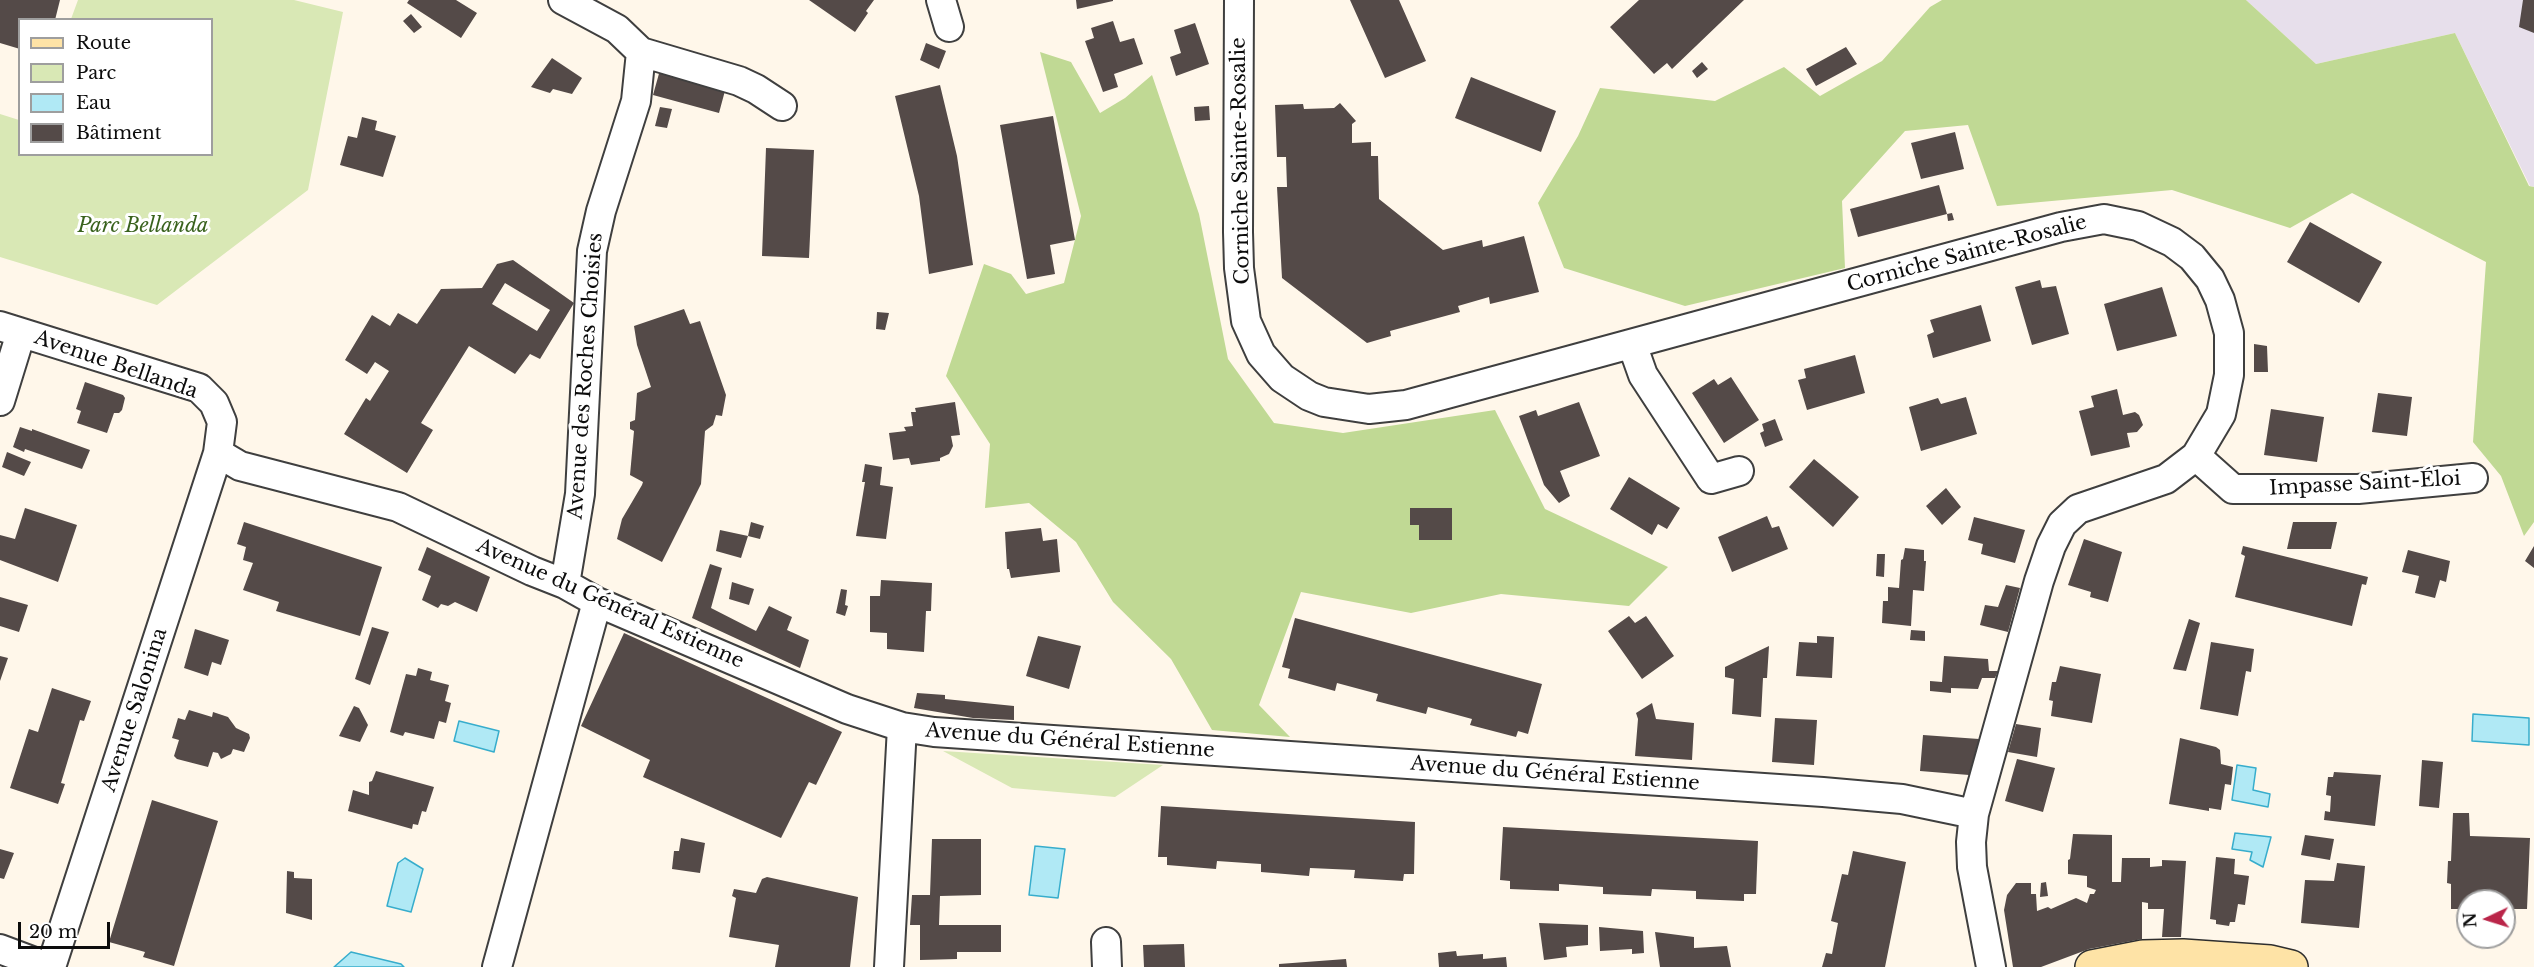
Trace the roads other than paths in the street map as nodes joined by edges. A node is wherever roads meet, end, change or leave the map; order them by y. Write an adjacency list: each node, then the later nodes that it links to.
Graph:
1 (563, 0): 5 (street)
2 (941, 0): 4 (street)
3 (1239, 0): 8 (street, Corniche Sainte-Rosalie)
4 (949, 27)
5 (641, 52): 6 (street); 14 (street, Avenue des Roches Choisies)
6 (783, 106)
7 (10, 329): 9 (street); 10 (street, Avenue Bellanda)
8 (1632, 344): 11 (street, Corniche Sainte-Rosalie); 12 (street)
9 (0, 400)
10 (218, 453): 14 (street, Avenue du Général Estienne); 19 (street, Avenue Salonina)
11 (2196, 456): 13 (street, Impasse Saint-Éloi); 17 (street, Corniche Sainte-Rosalie)
12 (1739, 471)
13 (2473, 478)
14 (565, 584): 15 (street, Avenue du Général Estienne)
15 (597, 602): 16 (street, Avenue du Général Estienne); 20 (street)
16 (902, 727): 17 (street, Avenue du Général Estienne); 21 (street)
17 (1974, 814): 22 (street, Corniche Sainte-Rosalie)
18 (0, 949): 19 (street)
19 (49, 967)
20 (497, 967)
21 (889, 967)
22 (1991, 967)
23 (2092, 967): 24 (street)
24 (2291, 967)

